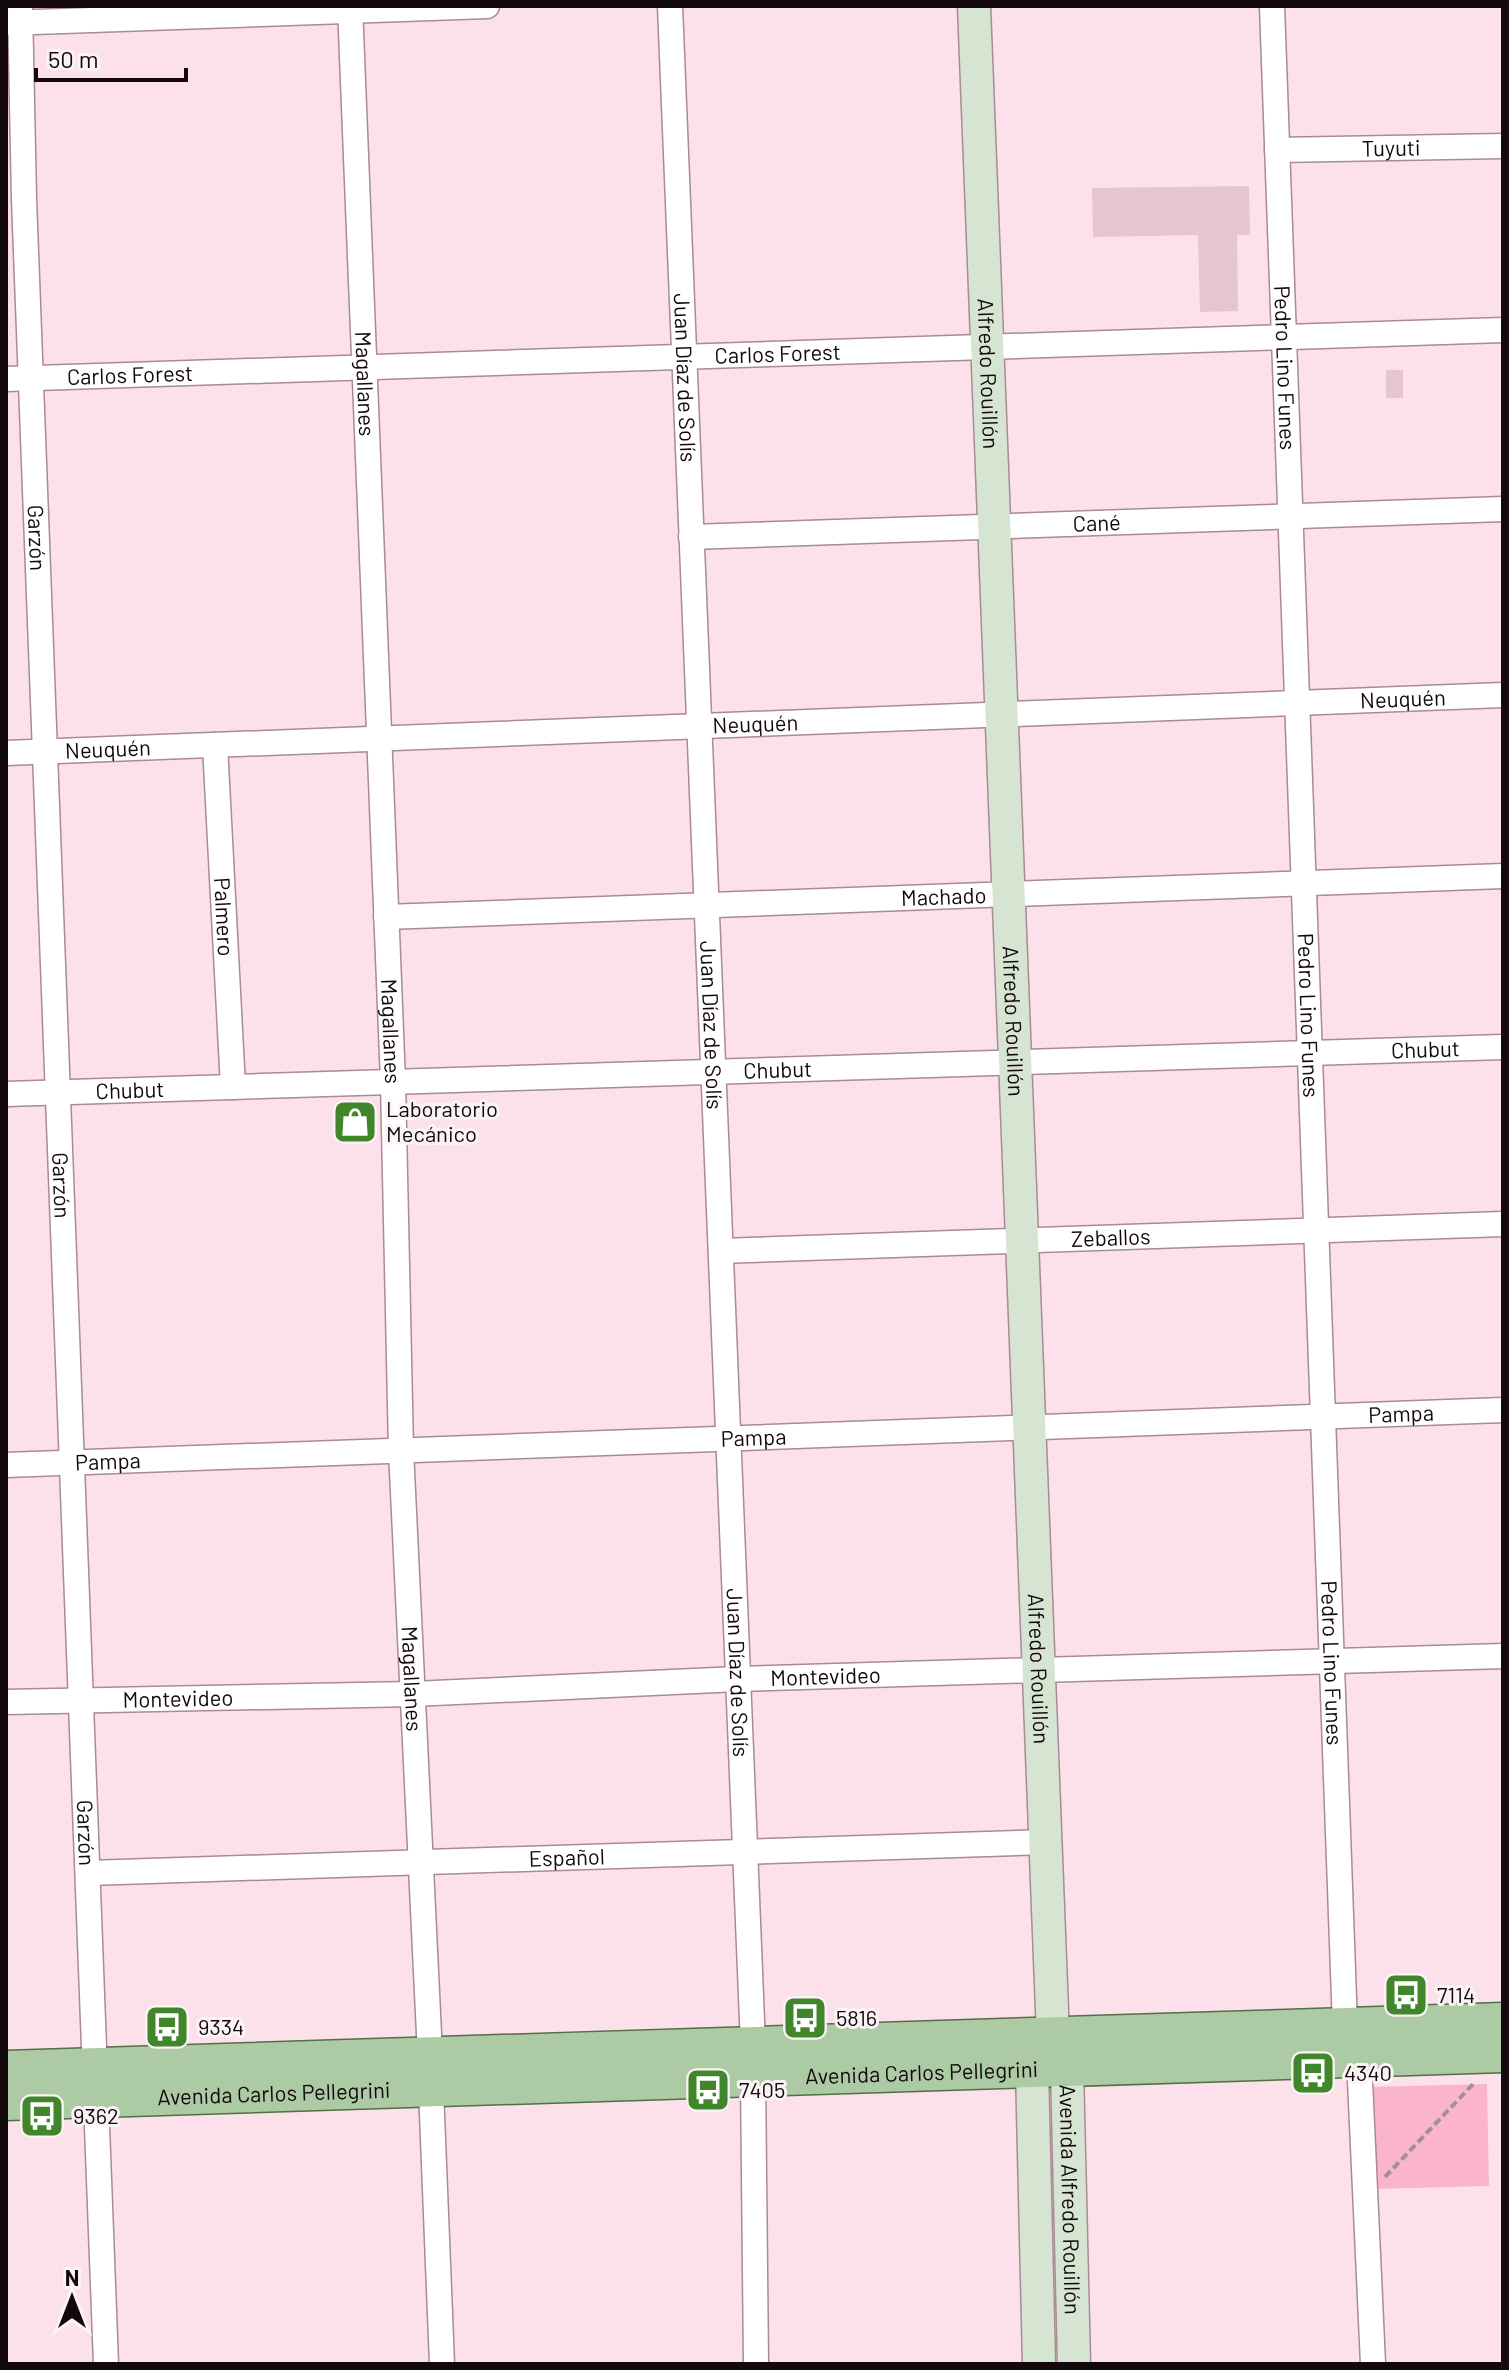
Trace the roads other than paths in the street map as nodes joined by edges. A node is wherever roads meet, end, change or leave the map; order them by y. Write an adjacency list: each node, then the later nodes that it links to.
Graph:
1 (487, 6): 5 (street)
2 (670, 6): 13 (street, Juan Díaz de Solís)
3 (974, 6): 12 (street, Alfredo Rouillón)
4 (1272, 6): 8 (street, Pedro Lino Funes)
5 (350, 8): 6 (street); 14 (street, Magallanes)
6 (16, 17): 9 (street, Garzón)
7 (1503, 146): 8 (street, Tuyuti)
8 (1277, 150): 11 (street, Pedro Lino Funes)
9 (15, 199): 15 (street, Garzón)
10 (1503, 330): 11 (street, Carlos Forest)
11 (1284, 337): 12 (street, Carlos Forest); 18 (street, Pedro Lino Funes)
12 (989, 347): 13 (street, Carlos Forest); 19 (street, Alfredo Rouillón)
13 (684, 357): 14 (street, Carlos Forest); 20 (street, Juan Díaz de Solís)
14 (365, 367): 15 (street, Carlos Forest); 25 (street, Magallanes)
15 (31, 378): 16 (street, Carlos Forest); 27 (street, Garzón)
16 (6, 379)
17 (1503, 509): 18 (street, Cané)
18 (1290, 517): 19 (street, Cané); 22 (street, Pedro Lino Funes)
19 (995, 527): 20 (street, Cané); 23 (street, Alfredo Rouillón)
20 (691, 537): 24 (street, Juan Díaz de Solís)
21 (1503, 695): 22 (street, Neuquén)
22 (1297, 703): 23 (street, Neuquén); 30 (street, Pedro Lino Funes)
23 (1002, 715): 24 (street, Neuquén); 31 (street, Alfredo Rouillón)
24 (699, 726): 25 (street, Neuquén); 32 (street, Juan Díaz de Solís)
25 (379, 739): 26 (street, Neuquén); 33 (street, Magallanes)
26 (215, 745): 27 (street, Neuquén); 39 (street, Palmero)
27 (46, 752): 28 (street, Neuquén); 40 (street, Garzón)
28 (6, 753)
29 (1503, 876): 30 (street, Machado)
30 (1304, 884): 31 (street, Machado); 35 (street, Pedro Lino Funes)
31 (1009, 894): 32 (street, Machado); 36 (street, Alfredo Rouillón)
32 (706, 905): 33 (street, Machado); 37 (street, Juan Díaz de Solís)
33 (386, 917): 38 (street, Magallanes)
34 (1503, 1047): 35 (street, Chubut)
35 (1310, 1053): 36 (street, Chubut); 43 (street, Pedro Lino Funes)
36 (1016, 1062): 37 (street, Chubut); 44 (street, Alfredo Rouillón)
37 (713, 1072): 38 (street, Chubut); 45 (street, Juan Díaz de Solís)
38 (393, 1082): 39 (street, Chubut); 50 (street, Magallanes)
39 (233, 1087): 40 (street, Chubut)
40 (59, 1093): 41 (street, Chubut); 51 (street, Garzón)
41 (6, 1094)
42 (1503, 1224): 43 (street, Zeballos)
43 (1316, 1230): 44 (street, Zeballos); 47 (street, Pedro Lino Funes)
44 (1023, 1241): 45 (street, Zeballos); 48 (street, Alfredo Rouillón)
45 (721, 1251): 49 (street, Juan Díaz de Solís)
46 (1503, 1410): 47 (street, Pampa)
47 (1322, 1418): 48 (street, Pampa); 54 (street, Pedro Lino Funes)
48 (1028, 1428): 49 (street, Pampa); 55 (street, Alfredo Rouillón)
49 (727, 1441): 50 (street, Pampa); 56 (street, Juan Díaz de Solís)
50 (401, 1450): 51 (street, Pampa); 57 (street, Magallanes)
51 (73, 1462): 52 (street, Pampa); 58 (street, Garzón)
52 (6, 1465)
53 (1503, 1656): 54 (street, Montevideo)
54 (1332, 1661): 55 (street, Montevideo); 65 (street, Pedro Lino Funes)
55 (1039, 1670): 56 (street, Montevideo); 60 (street, Alfredo Rouillón)
56 (738, 1679): 57 (street, Montevideo); 61 (street, Juan Díaz de Solís)
57 (413, 1694): 58 (street, Montevideo); 62 (street, Magallanes)
58 (82, 1700): 59 (street, Montevideo); 63 (street, Garzón)
59 (6, 1702)
60 (1046, 1842): 61 (street, Español); 67 (street, Alfredo Rouillón)
61 (745, 1852): 62 (street, Español); 69 (street, Juan Díaz de Solís)
62 (423, 1862): 63 (street, Español); 71 (street, Magallanes)
63 (89, 1873): 72 (street, Garzón)
64 (1503, 2021): 65 (main road, Avenida Carlos Pellegrini)
65 (1345, 2026): 67 (main road, Avenida Carlos Pellegrini)
66 (1495, 2054): 68 (main road, Avenida Carlos Pellegrini)
67 (1051, 2058): 68 (main road, Avenida Carlos Pellegrini); 69 (main road, Avenida Carlos Pellegrini); 77 (street, Avenida Alfredo Rouillón); 78 (street, Avenida Alfredo Rouillón)
68 (1359, 2059): 79 (street)
69 (753, 2062): 71 (main road, Avenida Carlos Pellegrini); 76 (street, Juan Díaz de Solís)
70 (6, 2069): 72 (main road, Avenida Carlos Pellegrini)
71 (430, 2072): 72 (main road, Avenida Carlos Pellegrini); 75 (street, Magallanes)
72 (97, 2083): 73 (main road, Avenida Carlos Pellegrini); 74 (street, Garzón)
73 (6, 2102)
74 (106, 2364)
75 (442, 2364)
76 (756, 2364)
77 (1039, 2364)
78 (1074, 2364)
79 (1373, 2364)

